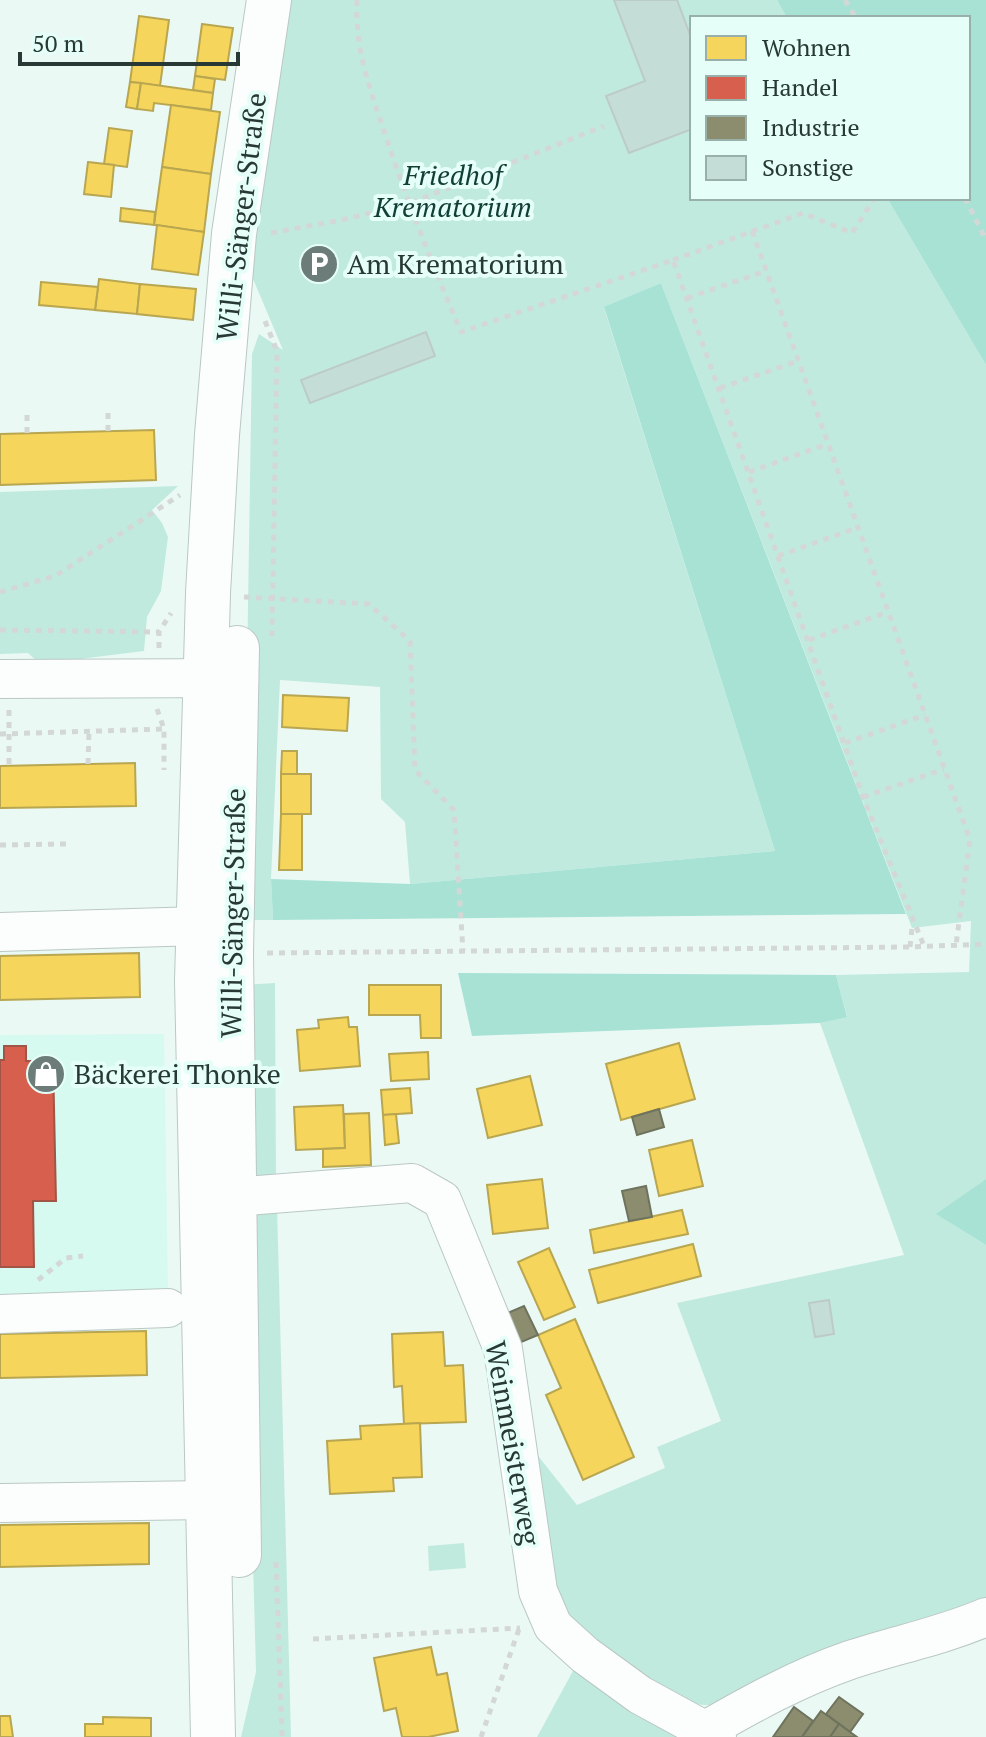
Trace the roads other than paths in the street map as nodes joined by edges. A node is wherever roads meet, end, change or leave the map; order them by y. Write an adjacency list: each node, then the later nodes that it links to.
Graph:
1 (269, 0): 2 (main road, Willi-Sänger-Straße)
2 (221, 678): 3 (street); 5 (main road, Willi-Sänger-Straße)
3 (4, 694)
4 (0, 932): 5 (street, Willi-Sänger-Straße)
5 (215, 940): 6 (main road, Willi-Sänger-Straße); 9 (main road, Willi-Sänger-Straße)
6 (233, 1197): 12 (main road, Willi-Sänger-Straße); 13 (street, Weinmeisterweg)
7 (168, 1308): 8 (street)
8 (0, 1314)
9 (207, 1500): 10 (street); 12 (main road, Willi-Sänger-Straße)
10 (0, 1503)
11 (986, 1617): 13 (street, Weinmeisterweg)
12 (212, 1732)
13 (710, 1734)

